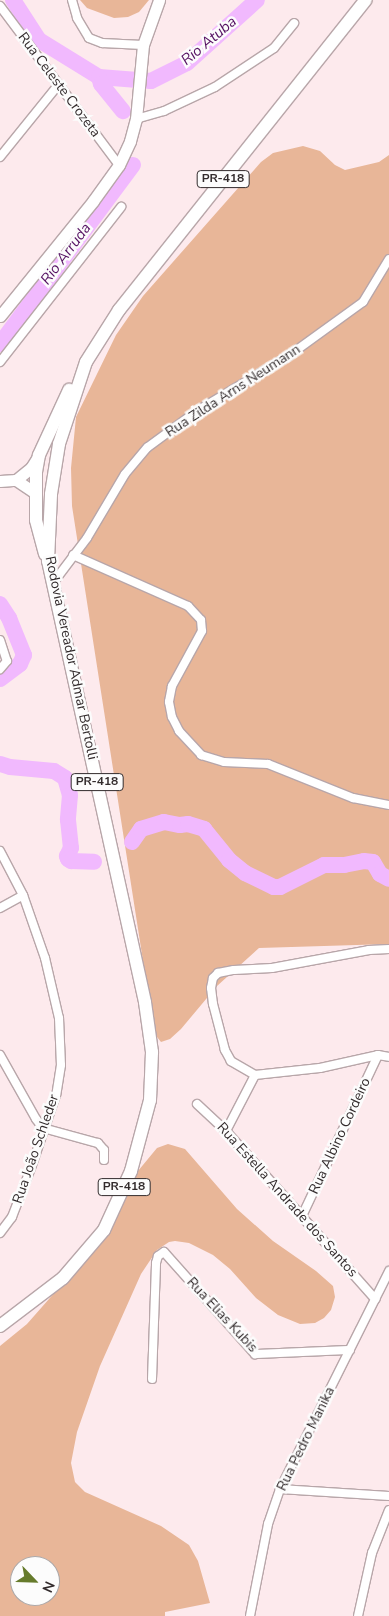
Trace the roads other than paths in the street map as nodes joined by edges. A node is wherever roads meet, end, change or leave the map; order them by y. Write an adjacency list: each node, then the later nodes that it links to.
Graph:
1 (72, 0): 6 (street)
2 (159, 0): 6 (main road)
3 (366, 0): 15 (highway, Rodovia Vereador Admar Bertolli / PR-418)
4 (0, 6): 7 (street, Rua Celeste Crozeta)
5 (294, 23): 8 (street)
6 (142, 50): 8 (main road)
7 (58, 85): 9 (street); 10 (street, Rua Celeste Crozeta)
8 (136, 119): 10 (main road)
9 (0, 157)
10 (119, 164): 13 (main road)
11 (121, 208): 14 (street)
12 (389, 259): 20 (street, Rua Zilda Arns Neumann)
13 (0, 316)
14 (0, 362)
15 (86, 362): 16 (highway); 21 (highway, Rodovia Vereador Admar Bertolli / PR-418)
16 (39, 455): 17 (main road); 19 (highway)
17 (16, 480): 18 (main road); 19 (main road)
18 (0, 481)
19 (34, 492): 21 (highway)
20 (73, 555): 22 (street, Rua Zilda Arns Neumann); 25 (street)
21 (48, 561): 22 (highway, Rodovia Vereador Admar Bertolli / PR-418)
22 (53, 583): 42 (highway, Rodovia Vereador Admar Bertolli / PR-418)
23 (0, 640): 24 (street)
24 (0, 669)
25 (389, 805)
26 (0, 851): 27 (street, Rua João Schleder)
27 (23, 895): 28 (street); 35 (street, Rua João Schleder)
28 (0, 908)
29 (389, 950): 33 (street)
30 (0, 1055): 35 (street)
31 (378, 1055): 32 (street); 33 (street); 38 (street, Rua Albino Cordeiro)
32 (389, 1057)
33 (255, 1075): 36 (street)
34 (197, 1104): 36 (street, Rua Estella Andrade dos Santos)
35 (43, 1128): 37 (street); 39 (street, Rua João Schleder)
36 (226, 1131): 38 (street, Rua Estella Andrade dos Santos)
37 (104, 1160)
38 (302, 1216): 41 (street, Rua Estella Andrade dos Santos)
39 (0, 1233)
40 (389, 1270): 41 (street, Rua Pedro Manika)
41 (375, 1299): 43 (street, Rua Pedro Manika)
42 (0, 1326)
43 (350, 1350): 44 (street, Rua Elias Kubis); 45 (street, Rua Pedro Manika)
44 (152, 1379)
45 (280, 1489): 46 (street); 48 (street, Rua Pedro Manika)
46 (389, 1496)
47 (389, 1510): 49 (street)
48 (250, 1616)
49 (358, 1616)

